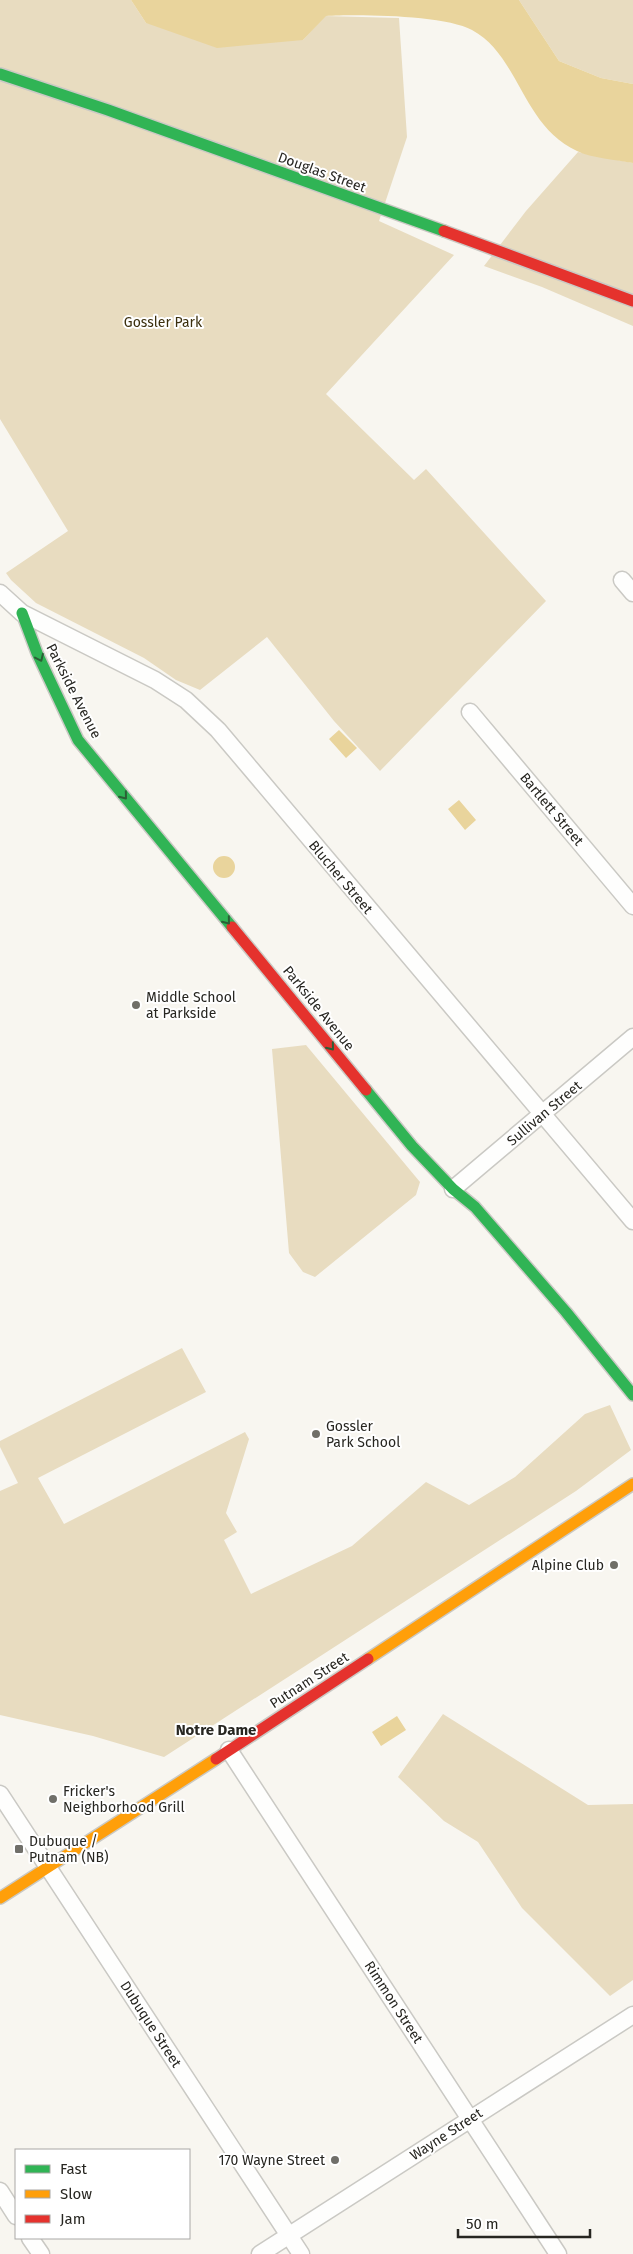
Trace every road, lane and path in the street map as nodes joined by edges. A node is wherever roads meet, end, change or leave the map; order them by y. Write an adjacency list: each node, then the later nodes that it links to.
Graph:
1 (0, 74): 2 (street, Douglas Street)
2 (633, 301)
3 (622, 580): 5 (street)
4 (0, 593): 6 (street, Blucher Street)
5 (633, 593)
6 (22, 613): 10 (street, Blucher Street); 11 (street, Parkside Avenue, one-way to 11)
7 (470, 712): 8 (street, Bartlett Street)
8 (633, 906)
9 (633, 1037): 10 (street, Sullivan Street)
10 (542, 1115): 11 (street, Sullivan Street); 12 (street, Blucher Street)
11 (454, 1189): 13 (street, Parkside Avenue)
12 (633, 1221)
13 (633, 1395)
14 (633, 1484): 15 (street, Putnam Street)
15 (230, 1750): 17 (street, Putnam Street); 20 (street, Rimmon Street)
16 (0, 1794): 17 (street, Dubuque Street)
17 (48, 1867): 18 (street, Putnam Street); 23 (street, Dubuque Street)
18 (0, 1898)
19 (633, 2015): 20 (street, Wayne Street)
20 (470, 2119): 23 (street, Wayne Street); 28 (street, Rimmon Street)
21 (0, 2192): 22 (street)
22 (15, 2214)
23 (289, 2236): 26 (street, Wayne Street); 27 (street, Dubuque Street)
24 (31, 2239): 25 (street)
25 (41, 2254)
26 (260, 2254)
27 (301, 2254)
28 (558, 2254)

